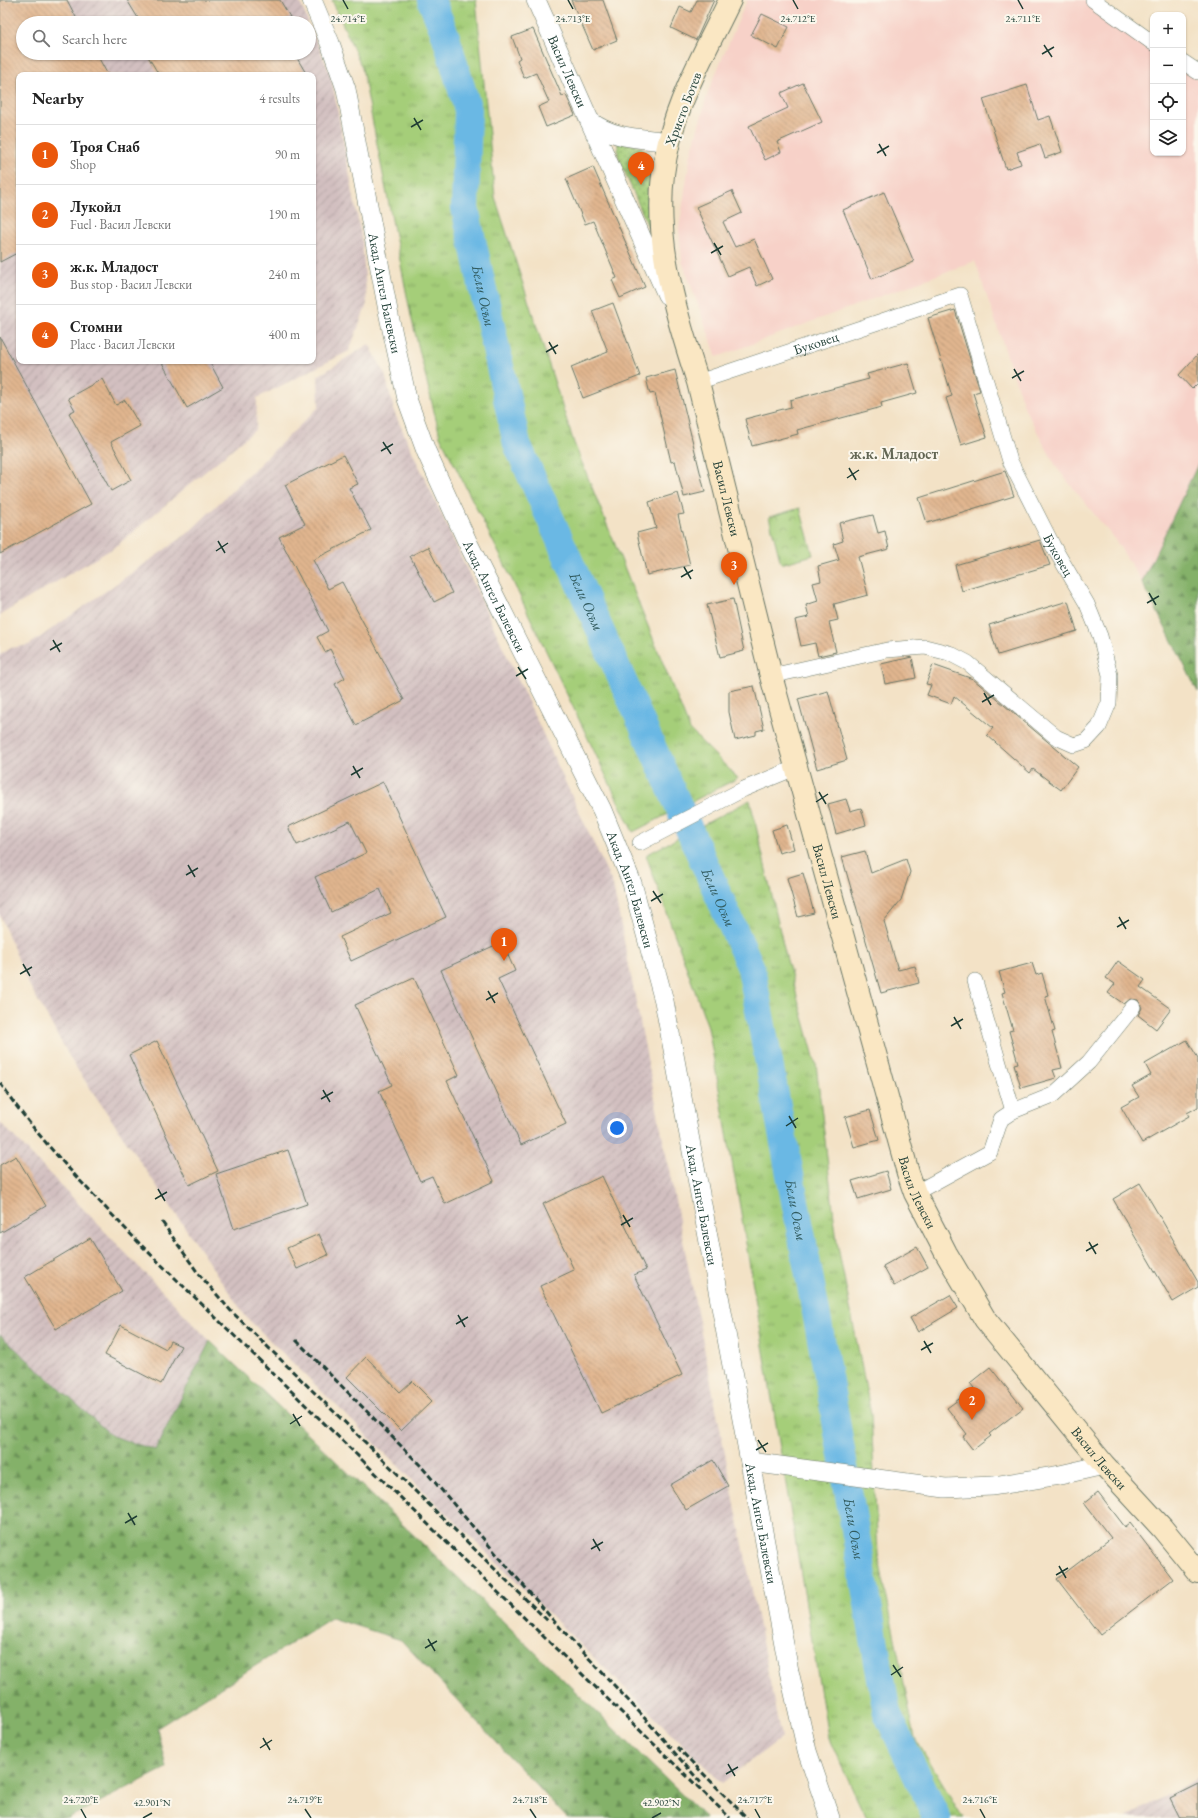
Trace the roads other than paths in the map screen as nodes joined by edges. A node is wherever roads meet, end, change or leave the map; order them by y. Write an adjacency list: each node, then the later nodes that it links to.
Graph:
1 (312, 0): 19 (street, Акад. Ангел Балевски)
2 (536, 0): 8 (street, Васил Левски)
3 (730, 0): 9 (main road, Христо Ботев)
4 (1092, 0): 5 (street)
5 (1150, 41)
6 (1186, 64): 7 (street)
7 (1198, 72)
8 (590, 121): 9 (street, Васил Левски); 10 (street, Васил Левски)
9 (669, 142): 10 (main road, Христо Ботев)
10 (678, 320): 11 (main road, Васил Левски)
11 (698, 382): 12 (main road, Васил Левски); 12 (street, Буковец)
12 (771, 676): 13 (main road, Васил Левски)
13 (795, 768): 14 (street); 18 (main road, Васил Левски)
14 (640, 843)
15 (975, 981): 17 (street)
16 (1133, 1007): 17 (street)
17 (1014, 1111): 18 (street)
18 (915, 1193): 20 (main road, Васил Левски)
19 (750, 1462): 20 (street); 22 (street, Акад. Ангел Балевски)
20 (1104, 1465): 21 (main road, Васил Левски)
21 (1198, 1572)
22 (830, 1818)

